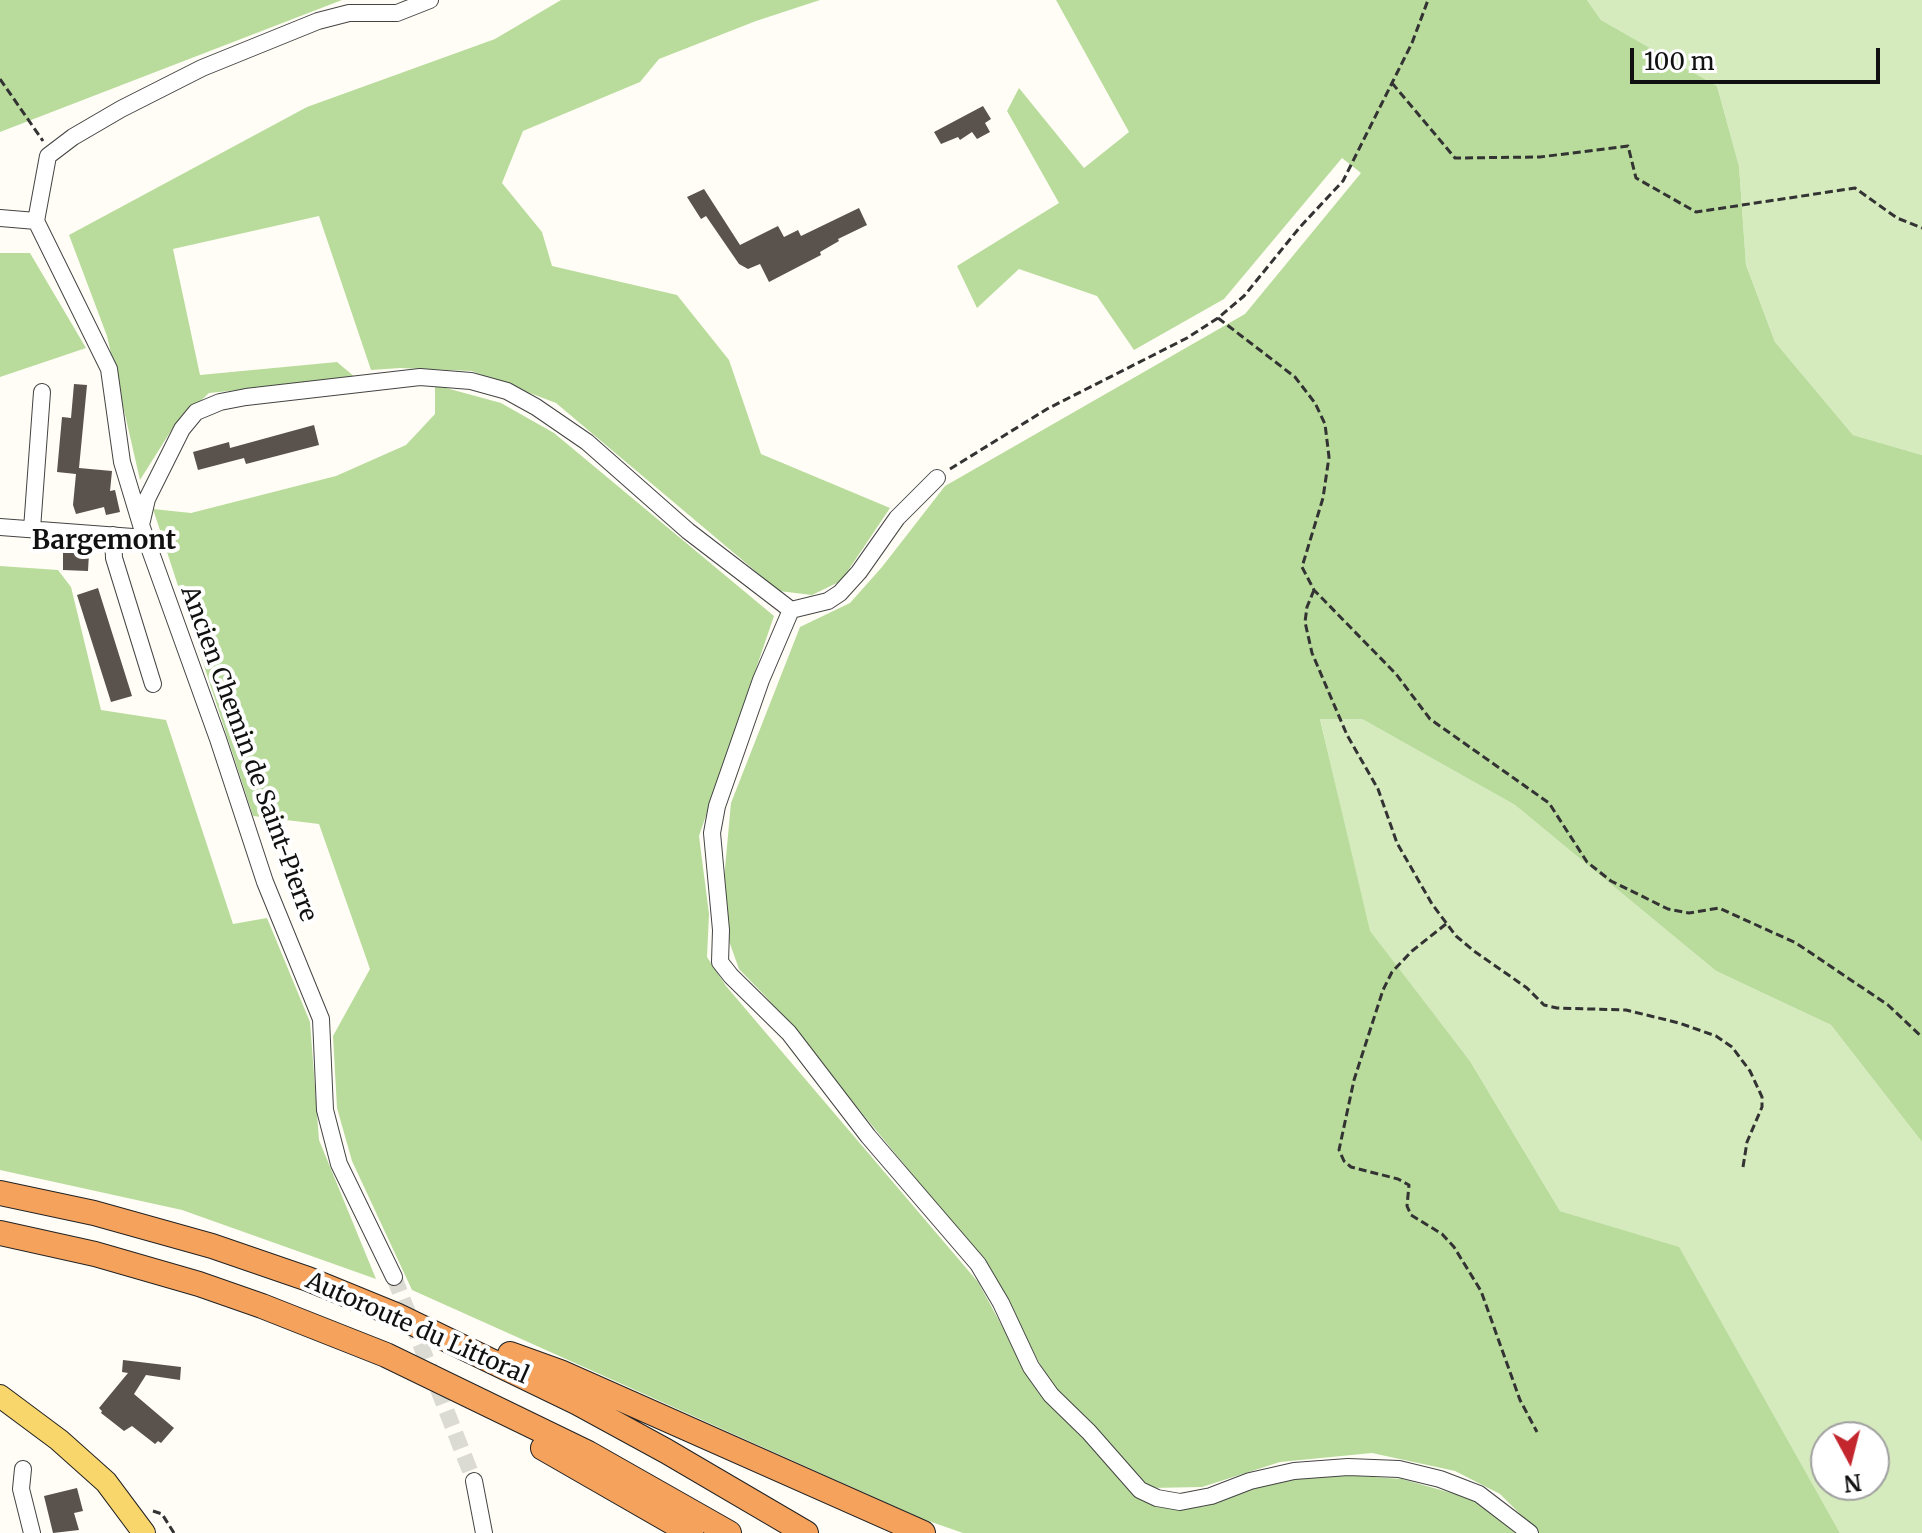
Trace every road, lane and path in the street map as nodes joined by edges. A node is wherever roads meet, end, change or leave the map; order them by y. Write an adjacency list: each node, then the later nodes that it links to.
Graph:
1 (430, 0): 5 (street)
2 (1428, 0): 4 (path)
3 (0, 79): 5 (path)
4 (1391, 82): 8 (path); 9 (path)
5 (48, 156): 7 (street)
6 (0, 218): 7 (street)
7 (36, 221): 14 (street, Ancien Chemin de Saint-Pierre)
8 (1922, 228)
9 (1218, 318): 11 (path); 16 (path)
10 (42, 392): 13 (street)
11 (937, 478): 17 (street)
12 (0, 527): 13 (street)
13 (32, 529): 15 (street)
14 (144, 531): 15 (street); 17 (street); 24 (street, Ancien Chemin de Saint-Pierre)
15 (113, 535): 18 (street)
16 (1314, 590): 19 (path); 20 (path)
17 (791, 610): 38 (street)
18 (153, 684)
19 (1446, 924): 21 (path); 28 (path)
20 (1922, 1037)
21 (1743, 1167)
22 (0, 1193): 25 (highway, Autoroute du Littoral)
23 (0, 1233): 26 (highway, Autoroute du Littoral)
24 (394, 1277)
25 (308, 1279): 36 (highway, Autoroute du Littoral); 37 (highway)
26 (386, 1355): 34 (highway); 35 (highway, Autoroute du Littoral)
27 (0, 1396): 32 (main road)
28 (1537, 1432)
29 (23, 1469): 31 (street)
30 (474, 1481): 33 (street)
31 (32, 1533)
32 (144, 1533)
33 (484, 1533)
34 (691, 1533)
35 (729, 1533)
36 (806, 1533)
37 (923, 1533)
38 (1530, 1533)

